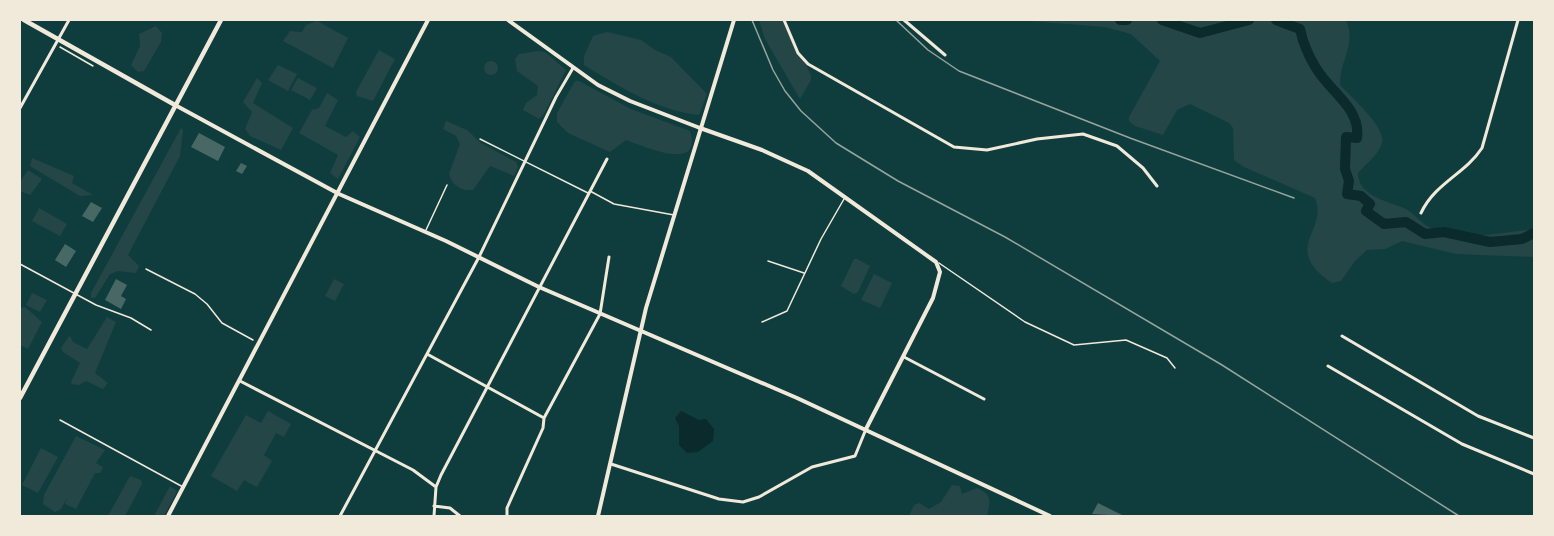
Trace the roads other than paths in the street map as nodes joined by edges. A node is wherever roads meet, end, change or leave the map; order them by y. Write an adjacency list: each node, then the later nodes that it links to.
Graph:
1 (24, 20): 10 (main road)
2 (69, 20): 10 (street)
3 (221, 20): 13 (main road)
4 (428, 20): 22 (main road)
5 (508, 20): 12 (main road)
6 (734, 20): 15 (main road)
7 (784, 20): 20 (street)
8 (904, 20): 11 (street)
9 (1518, 20): 24 (street)
10 (58, 39): 13 (main road); 14 (street)
11 (945, 55)
12 (573, 69): 15 (main road); 18 (street)
13 (175, 105): 22 (main road); 35 (main road)
14 (20, 108)
15 (700, 128): 23 (main road); 25 (main road)
16 (480, 140): 18 (lane)
17 (607, 159): 21 (street)
18 (525, 162): 21 (lane); 28 (street)
19 (447, 184): 26 (lane)
20 (1156, 186)
21 (589, 192): 25 (lane); 34 (street)
22 (339, 194): 26 (main road); 46 (main road)
23 (846, 196): 30 (main road); 33 (lane)
24 (1421, 213)
25 (675, 215): 39 (main road)
26 (424, 232): 28 (main road)
27 (609, 257): 36 (street)
28 (479, 258): 34 (main road); 42 (street)
29 (768, 261): 33 (lane)
30 (936, 262): 43 (main road); 45 (lane)
31 (20, 264): 35 (lane)
32 (146, 268): 41 (lane)
33 (805, 274): 37 (lane)
34 (539, 287): 36 (main road); 47 (street)
35 (76, 294): 38 (lane); 48 (main road)
36 (600, 314): 39 (main road); 50 (street)
37 (762, 322)
38 (151, 330)
39 (640, 332): 52 (main road); 55 (main road)
40 (1342, 336): 53 (street)
41 (253, 340)
42 (426, 354): 47 (street); 54 (street)
43 (904, 357): 49 (street); 52 (main road)
44 (1328, 366): 56 (street)
45 (1175, 368)
46 (240, 381): 54 (street); 58 (main road)
47 (486, 386): 50 (street); 57 (street)
48 (20, 398)
49 (984, 399)
50 (544, 418): 64 (street)
51 (60, 420): 58 (lane)
52 (866, 429): 55 (street); 66 (main road)
53 (1534, 438)
54 (376, 451): 57 (street); 61 (street)
55 (610, 464): 65 (main road)
56 (1534, 474)
57 (436, 487): 59 (street)
58 (184, 488): 60 (main road)
59 (434, 506): 62 (street); 63 (street)
60 (168, 516)
61 (340, 516)
62 (434, 516)
63 (460, 516)
64 (507, 516)
65 (598, 516)
66 (1050, 516)

